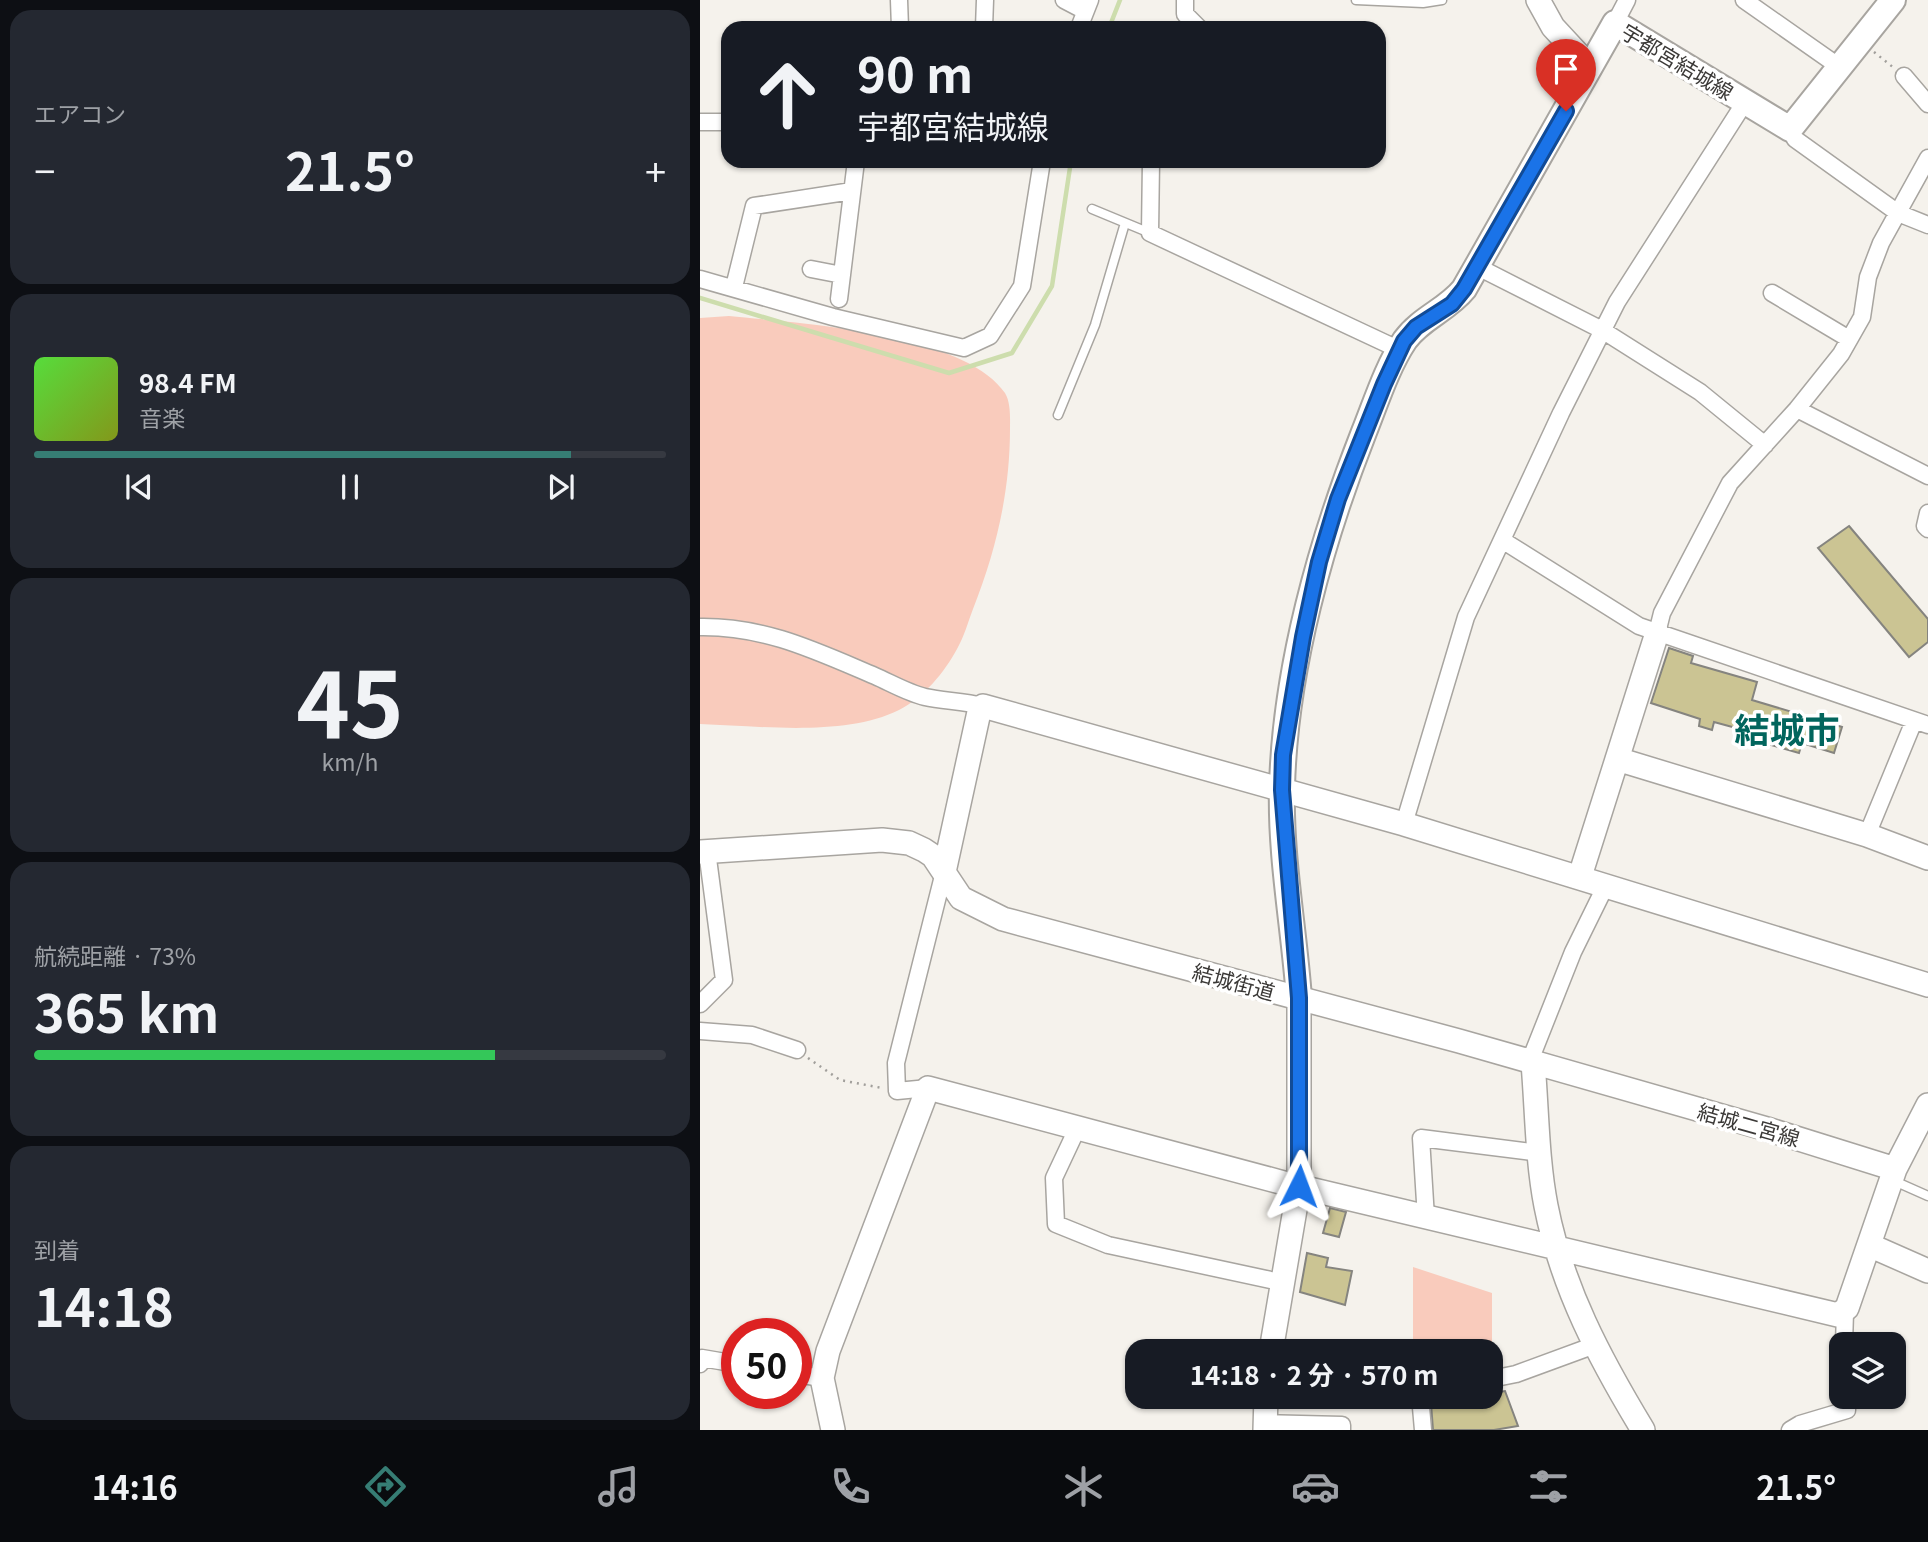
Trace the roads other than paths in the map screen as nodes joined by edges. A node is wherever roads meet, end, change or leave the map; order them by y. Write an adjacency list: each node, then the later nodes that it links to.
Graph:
1 (899, 0): 12 (street)
2 (985, 0): 13 (street)
3 (1064, 0): 11 (street)
4 (1185, 0): 14 (street)
5 (1356, 0): 6 (lane)
6 (1442, 0)
7 (1538, 0): 16 (street)
8 (1627, 0): 15 (street)
9 (1744, 0): 17 (street)
10 (1893, 0): 17 (main road)
11 (1088, 6)
12 (900, 21)
13 (984, 21)
14 (1192, 21)
15 (1615, 23): 16 (main road, 宇都宮結城線); 19 (main road, 宇都宮結城線)
16 (1590, 67): 34 (main road, 宇都宮結城線)
17 (1841, 68): 23 (main road)
18 (1904, 76): 20 (street)
19 (1745, 102): 23 (main road, 宇都宮結城線); 41 (street)
20 (1928, 104)
21 (700, 122): 22 (street)
22 (721, 122)
23 (1790, 129): 30 (street)
24 (1928, 158): 30 (street)
25 (855, 168): 28 (street)
26 (1041, 168): 38 (street)
27 (1151, 168): 33 (street)
28 (852, 191): 36 (street); 38 (street)
29 (1092, 209): 31 (lane)
30 (1898, 213): 32 (street); 42 (street)
31 (1125, 223): 33 (lane); 45 (lane)
32 (1928, 225)
33 (1150, 233): 43 (street)
34 (1478, 267): 41 (street); 43 (main road, 宇都宮結城線)
35 (811, 269): 36 (street)
36 (842, 275): 40 (street)
37 (700, 279): 38 (street)
38 (734, 287)
39 (1772, 293): 42 (street)
40 (839, 299)
41 (1602, 330): 46 (street); 50 (street)
42 (1849, 340): 44 (street)
43 (1400, 350): 56 (main road, 宇都宮結城線)
44 (1797, 410): 46 (street); 47 (street)
45 (1058, 415)
46 (1765, 445): 52 (street)
47 (1928, 476)
48 (1928, 513): 49 (street)
49 (1928, 528)
50 (1502, 540): 52 (street); 57 (street)
51 (700, 627): 53 (street)
52 (1657, 633): 54 (street); 55 (street)
53 (983, 706): 56 (street); 61 (street)
54 (1921, 723): 58 (street)
55 (1617, 759): 58 (street); 62 (street)
56 (1282, 790): 57 (street); 65 (main road, 宇都宮結城線)
57 (1405, 824): 62 (street)
58 (1867, 835): 60 (street)
59 (704, 851): 61 (street, 結城街道); 66 (street)
60 (1928, 858)
61 (944, 872): 65 (street, 結城街道); 70 (street)
62 (1580, 876): 63 (street)
63 (1606, 885): 64 (street); 69 (street)
64 (1928, 985)
65 (1299, 998): 69 (street, 結城街道); 75 (street)
66 (700, 1004)
67 (700, 1031): 68 (street)
68 (797, 1050)
69 (1533, 1063): 73 (street); 74 (street, 結城二宮線)
70 (928, 1088): 72 (street); 90 (street)
71 (1928, 1105): 74 (street)
72 (1077, 1129): 75 (street); 81 (street)
73 (1540, 1153): 77 (street); 79 (street)
74 (1894, 1174): 76 (lane); 78 (street)
75 (1299, 1186): 77 (street); 81 (street)
76 (1928, 1196)
77 (1426, 1218): 79 (street)
78 (1868, 1245): 80 (street); 82 (street)
79 (1555, 1248): 82 (street); 85 (street)
80 (1928, 1271)
81 (1280, 1282): 84 (street)
82 (1844, 1312): 83 (street)
83 (1844, 1332)
84 (1273, 1339)
85 (1595, 1345): 89 (street); 98 (street)
86 (721, 1361): 87 (street)
87 (700, 1364)
88 (812, 1376): 90 (street)
89 (1503, 1377)
90 (822, 1378): 95 (street)
91 (1266, 1409): 94 (street)
92 (1421, 1409): 97 (street)
93 (1847, 1409): 99 (street)
94 (1265, 1427): 96 (street)
95 (833, 1430)
96 (1342, 1430)
97 (1423, 1430)
98 (1643, 1430)
99 (1790, 1430)

